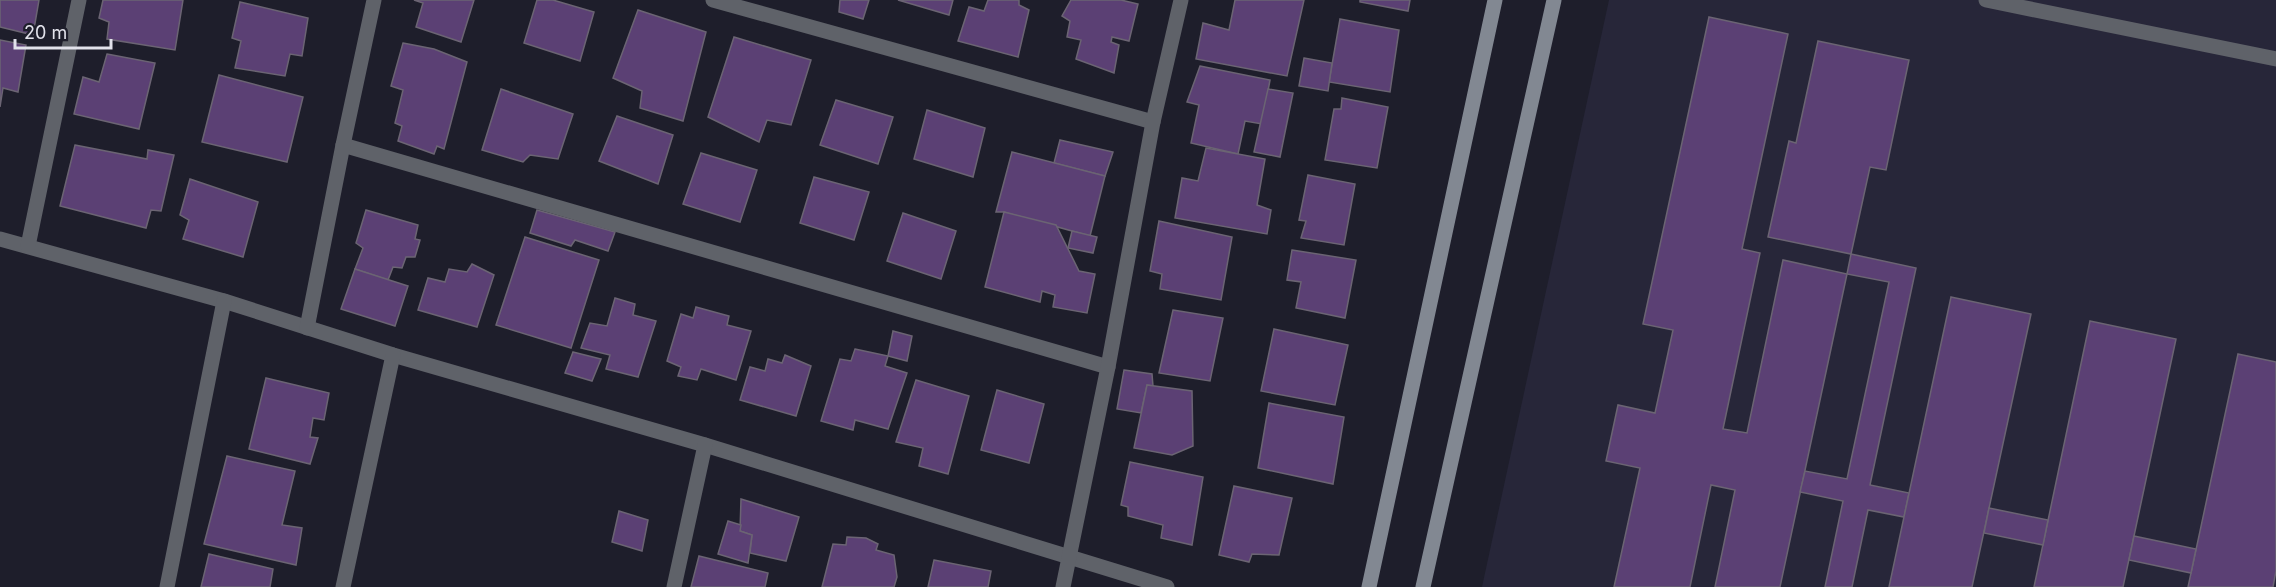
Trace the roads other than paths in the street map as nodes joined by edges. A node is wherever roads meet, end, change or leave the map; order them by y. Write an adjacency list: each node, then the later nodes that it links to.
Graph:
1 (79, 0): 12 (street)
2 (374, 0): 10 (street)
3 (713, 0): 9 (street)
4 (1181, 0): 9 (street)
5 (1495, 0): 24 (street)
6 (1554, 0): 25 (street)
7 (1986, 0): 8 (street)
8 (2276, 59)
9 (1153, 122): 16 (street)
10 (343, 145): 14 (street); 16 (street)
11 (0, 239): 12 (street)
12 (28, 246): 13 (street)
13 (224, 301): 14 (street); 19 (street)
14 (307, 328): 15 (street)
15 (393, 355): 17 (street); 20 (street)
16 (1108, 367): 18 (street)
17 (705, 445): 18 (street); 21 (street)
18 (1069, 555): 22 (street); 23 (street)
19 (167, 587)
20 (344, 587)
21 (674, 587)
22 (1063, 587)
23 (1167, 587)
24 (1369, 587)
25 (1423, 587)

